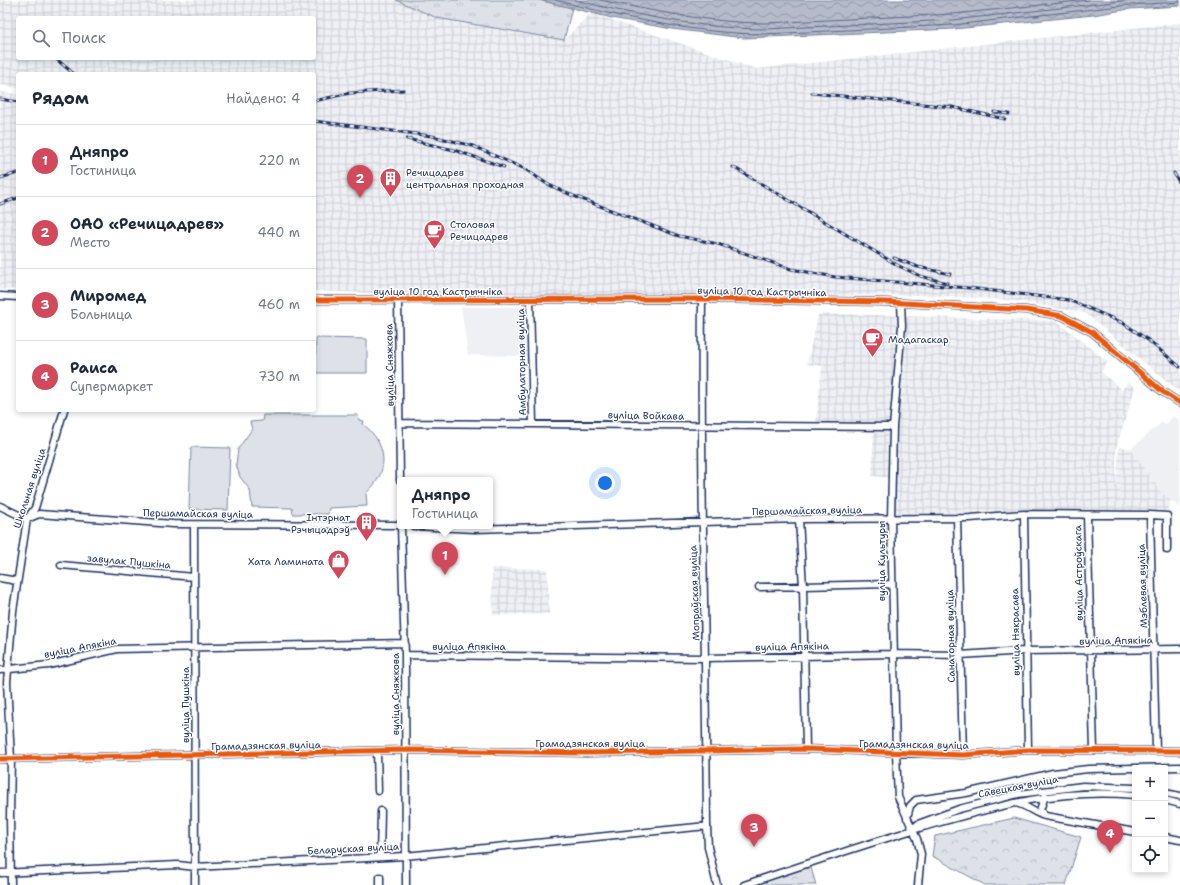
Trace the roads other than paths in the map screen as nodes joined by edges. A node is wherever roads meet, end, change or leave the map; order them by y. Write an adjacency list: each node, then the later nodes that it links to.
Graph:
1 (0, 296): 2 (street)
2 (16, 297)
3 (398, 298): 5 (street, вуліца 10 год Кастрычніка); 6 (street, вуліца 10 год Кастрычніка); 10 (street, вуліца Сняжкова)
4 (702, 299): 6 (street, вуліца 10 год Кастрычніка); 7 (street, вуліца 10 год Кастрычніка); 12 (street, Мопраўская вуліца)
5 (316, 300)
6 (530, 300): 11 (street, Амбулаторная вуліца)
7 (901, 303): 8 (street, вуліца 10 год Кастрычніка); 13 (street, вуліца Культуры)
8 (1180, 403)
9 (63, 412): 21 (street, Школьная вуліца)
10 (400, 423): 11 (street, вуліца Войкава); 14 (street, вуліца Сняжкова)
11 (533, 423): 12 (street, вуліца Войкава)
12 (701, 426): 13 (street, вуліца Войкава); 23 (street, Мопраўская вуліца)
13 (893, 427): 19 (street, вуліца Культуры)
14 (400, 477)
15 (0, 506): 21 (street)
16 (1024, 514): 17 (street, Першамайская вуліца); 20 (street, Першамайская вуліца); 41 (street, вуліца Някрасава)
17 (1087, 515): 18 (street, Першамайская вуліца); 39 (street, вуліца Астроўскага)
18 (1150, 515): 28 (street, Першамайская вуліца); 40 (street, Мэблевая вуліца)
19 (891, 518): 20 (street, Першамайская вуліца); 22 (street, Першамайская вуліца); 33 (street, вуліца Культуры)
20 (958, 518): 44 (street, Санаторная вуліца)
21 (27, 519): 24 (street, Першамайская вуліца); 32 (street, Школьная вуліца)
22 (799, 519): 23 (street, Першамайская вуліца); 35 (street)
23 (702, 523): 27 (street, Першамайская вуліца); 46 (street, Мопраўская вуліца)
24 (194, 524): 25 (street, Першамайская вуліца); 30 (street, вуліца Пушкіна)
25 (397, 525)
26 (400, 529): 36 (street, вуліца Сняжкова)
27 (493, 529)
28 (1167, 550)
29 (62, 566): 30 (street, завулак Пушкіна)
30 (194, 577): 37 (street, вуліца Пушкіна)
31 (0, 578): 32 (street)
32 (17, 581): 47 (street, Школьная вуліца)
33 (891, 584): 35 (street); 42 (street, вуліца Культуры)
34 (759, 587): 35 (street)
35 (803, 587): 45 (street)
36 (404, 643): 37 (street, вуліца Апякіна); 43 (street, вуліца Сняжкова)
37 (195, 648): 47 (street, вуліца Апякіна); 59 (street, вуліца Пушкіна)
38 (1180, 649): 40 (street, вуліца Апякіна)
39 (1090, 650): 40 (street, вуліца Апякіна); 41 (street, вуліца Апякіна); 52 (street, вуліца Астроўскага)
40 (1155, 650): 55 (street, Мэблевая вуліца)
41 (1025, 651): 44 (street, вуліца Апякіна); 51 (street, вуліца Някрасава)
42 (893, 654): 44 (street, вуліца Апякіна); 45 (street, вуліца Апякіна); 57 (street, вуліца Культуры)
43 (405, 655): 46 (street, вуліца Апякіна); 50 (street, вуліца Сняжкова)
44 (960, 655): 58 (street, Санаторная вуліца)
45 (804, 656): 46 (street, вуліца Апякіна); 49 (street)
46 (706, 658): 54 (street, Мопраўская вуліца)
47 (8, 669): 48 (street, вуліца Апякіна); 61 (street, Школьная вуліца)
48 (0, 670)
49 (806, 749): 54 (street, Грамадзянская вуліца); 57 (street, Грамадзянская вуліца)
50 (405, 750): 53 (street, Грамадзянская вуліца); 54 (street, Грамадзянская вуліца); 80 (street, вуліца Сняжкова)
51 (1028, 750): 52 (street, Грамадзянская вуліца); 58 (street, Грамадзянская вуліца)
52 (1094, 750): 55 (street, Грамадзянская вуліца)
53 (377, 751): 59 (street, Грамадзянская вуліца); 64 (street)
54 (707, 751): 75 (street, Мопраўская вуліца)
55 (1156, 751): 56 (street, Грамадзянская вуліца)
56 (1180, 751)
57 (896, 753): 58 (street, Грамадзянская вуліца); 74 (street, вуліца Культуры)
58 (963, 755)
59 (195, 756): 61 (street, Грамадзянская вуліца); 82 (street, вуліца Пушкіна)
60 (0, 759): 61 (street, Грамадзянская вуліца)
61 (11, 759): 83 (street, Школьная вуліца)
62 (1180, 767): 74 (street)
63 (1132, 788): 76 (street, Савецкая вуліца)
64 (378, 791)
65 (1168, 794): 68 (street)
66 (1132, 795): 67 (street, Савецкая вуліца)
67 (1045, 796): 70 (street, Савецкая вуліца); 73 (street)
68 (1180, 796)
69 (1168, 801): 71 (street)
70 (1013, 802): 73 (street, Савецкая вуліца); 76 (street, Савецкая вуліца)
71 (1180, 804)
72 (381, 811): 81 (street)
73 (1045, 816): 77 (street)
74 (907, 818): 76 (street, вуліца Культуры)
75 (707, 826): 80 (street, Беларуская вуліца); 90 (street, Мопраўская вуліца)
76 (912, 830): 91 (street, Савецкая вуліца); 92 (street, вуліца Культуры)
77 (1132, 831)
78 (1168, 838): 79 (street)
79 (1180, 840)
80 (405, 856): 81 (street, Беларуская вуліца); 89 (street, вуліца Сняжкова)
81 (380, 857): 82 (street, Беларуская вуліца)
82 (195, 867): 83 (street, Беларуская вуліца); 87 (street, вуліца Пушкіна)
83 (12, 872): 84 (street, Беларуская вуліца); 86 (street, Школьная вуліца)
84 (0, 873)
85 (380, 877): 88 (street)
86 (11, 885)
87 (196, 885)
88 (380, 885)
89 (406, 885)
90 (717, 885)
91 (744, 885)
92 (918, 885)

